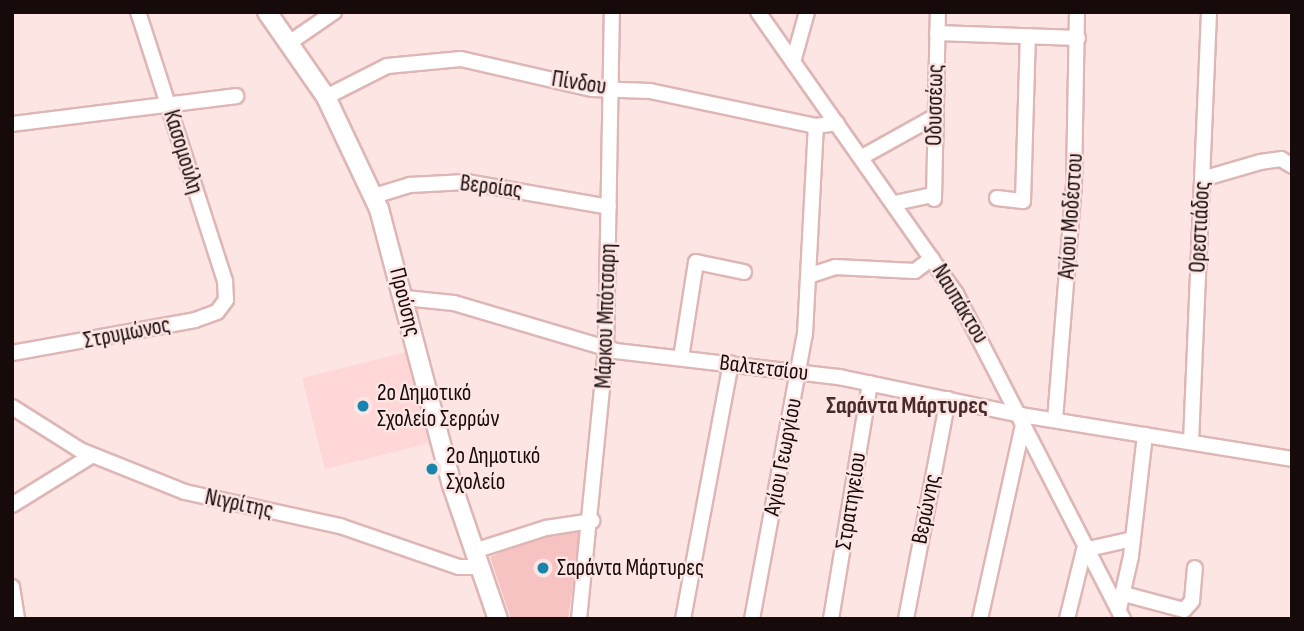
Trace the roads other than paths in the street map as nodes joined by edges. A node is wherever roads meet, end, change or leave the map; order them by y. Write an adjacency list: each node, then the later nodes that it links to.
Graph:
1 (138, 12): 18 (street, Κασομούλη)
2 (267, 12): 13 (main road, Προύσης)
3 (334, 12): 13 (street)
4 (612, 12): 15 (street, Μάρκου Μπότσαρη)
5 (758, 12): 14 (street, Ναυπάκτου)
6 (807, 12): 14 (street)
7 (939, 12): 10 (street, Οδυσσέως)
8 (1077, 12): 12 (street, Αγίου Μοδέστου)
9 (1209, 12): 25 (street, Ορεστιάδος)
10 (937, 33): 11 (street); 19 (street, Οδυσσέως)
11 (1028, 36): 12 (street); 27 (street)
12 (1078, 38): 44 (street, Αγίου Μοδέστου)
13 (289, 43): 17 (main road, Προύσης)
14 (793, 62): 20 (street, Ναυπάκτου)
15 (610, 90): 17 (street, Πίνδου); 22 (street, Πίνδου); 29 (street, Μάρκου Μπότσαρη)
16 (236, 96): 18 (street)
17 (326, 97): 26 (main road, Προύσης)
18 (169, 105): 21 (street); 33 (street, Κασομούλη)
19 (934, 117): 23 (street); 28 (street, Οδυσσέως)
20 (837, 123): 22 (street, Πίνδου); 23 (street, Ναυπάκτου)
21 (12, 124)
22 (816, 126): 32 (street, Αγίου Γεωργίου)
23 (862, 157): 28 (street, Ναυπάκτου)
24 (1292, 166): 25 (street)
25 (1202, 179): 46 (street, Ορεστιάδος)
26 (374, 196): 29 (street, Βεροίας); 34 (main road, Προύσης)
27 (997, 198)
28 (895, 203): 30 (street, Ναυπάκτου)
29 (609, 207): 35 (street, Μάρκου Μπότσαρη)
30 (932, 258): 32 (street); 43 (street, Ναυπάκτου)
31 (744, 272): 37 (street)
32 (811, 275): 39 (street, Αγίου Γεωργίου)
33 (227, 292): 36 (street, Στρυμώνος)
34 (405, 298): 35 (street, Βαλτετσίου); 53 (main road, Προύσης)
35 (607, 349): 37 (street, Βαλτετσίου); 50 (street, Μάρκου Μπότσαρη)
36 (12, 353)
37 (681, 358): 38 (street, Βαλτετσίου)
38 (731, 363): 39 (street, Βαλτετσίου); 61 (street)
39 (799, 372): 40 (street, Βαλτετσίου); 62 (street, Αγίου Γεωργίου)
40 (870, 383): 41 (street, Βαλτετσίου); 63 (street, Στρατηγείου)
41 (948, 399): 43 (street, Βαλτετσίου); 64 (street, Βερώνης)
42 (12, 407): 47 (street, Νιγρίτης)
43 (1023, 417): 44 (street, Βαλτετσίου); 52 (street, Ναυπάκτου); 65 (street)
44 (1055, 420): 45 (street, Βαλτετσίου)
45 (1145, 435): 46 (street, Βαλτετσίου); 51 (street)
46 (1191, 442): 48 (street, Βαλτετσίου)
47 (91, 456): 49 (street); 53 (street, Νιγρίτης)
48 (1292, 459)
49 (12, 505)
50 (592, 521): 53 (street); 60 (street, Μάρκου Μπότσαρη)
51 (1133, 539): 52 (street); 56 (street)
52 (1088, 547): 57 (street, Ναυπάκτου); 66 (street)
53 (477, 559): 58 (main road, Προύσης)
54 (1195, 568): 56 (street)
55 (12, 587): 59 (street)
56 (1124, 594): 57 (street)
57 (1121, 614)
58 (497, 616)
59 (17, 619)
60 (579, 619)
61 (683, 619)
62 (752, 619)
63 (831, 619)
64 (906, 619)
65 (980, 619)
66 (1067, 619)

